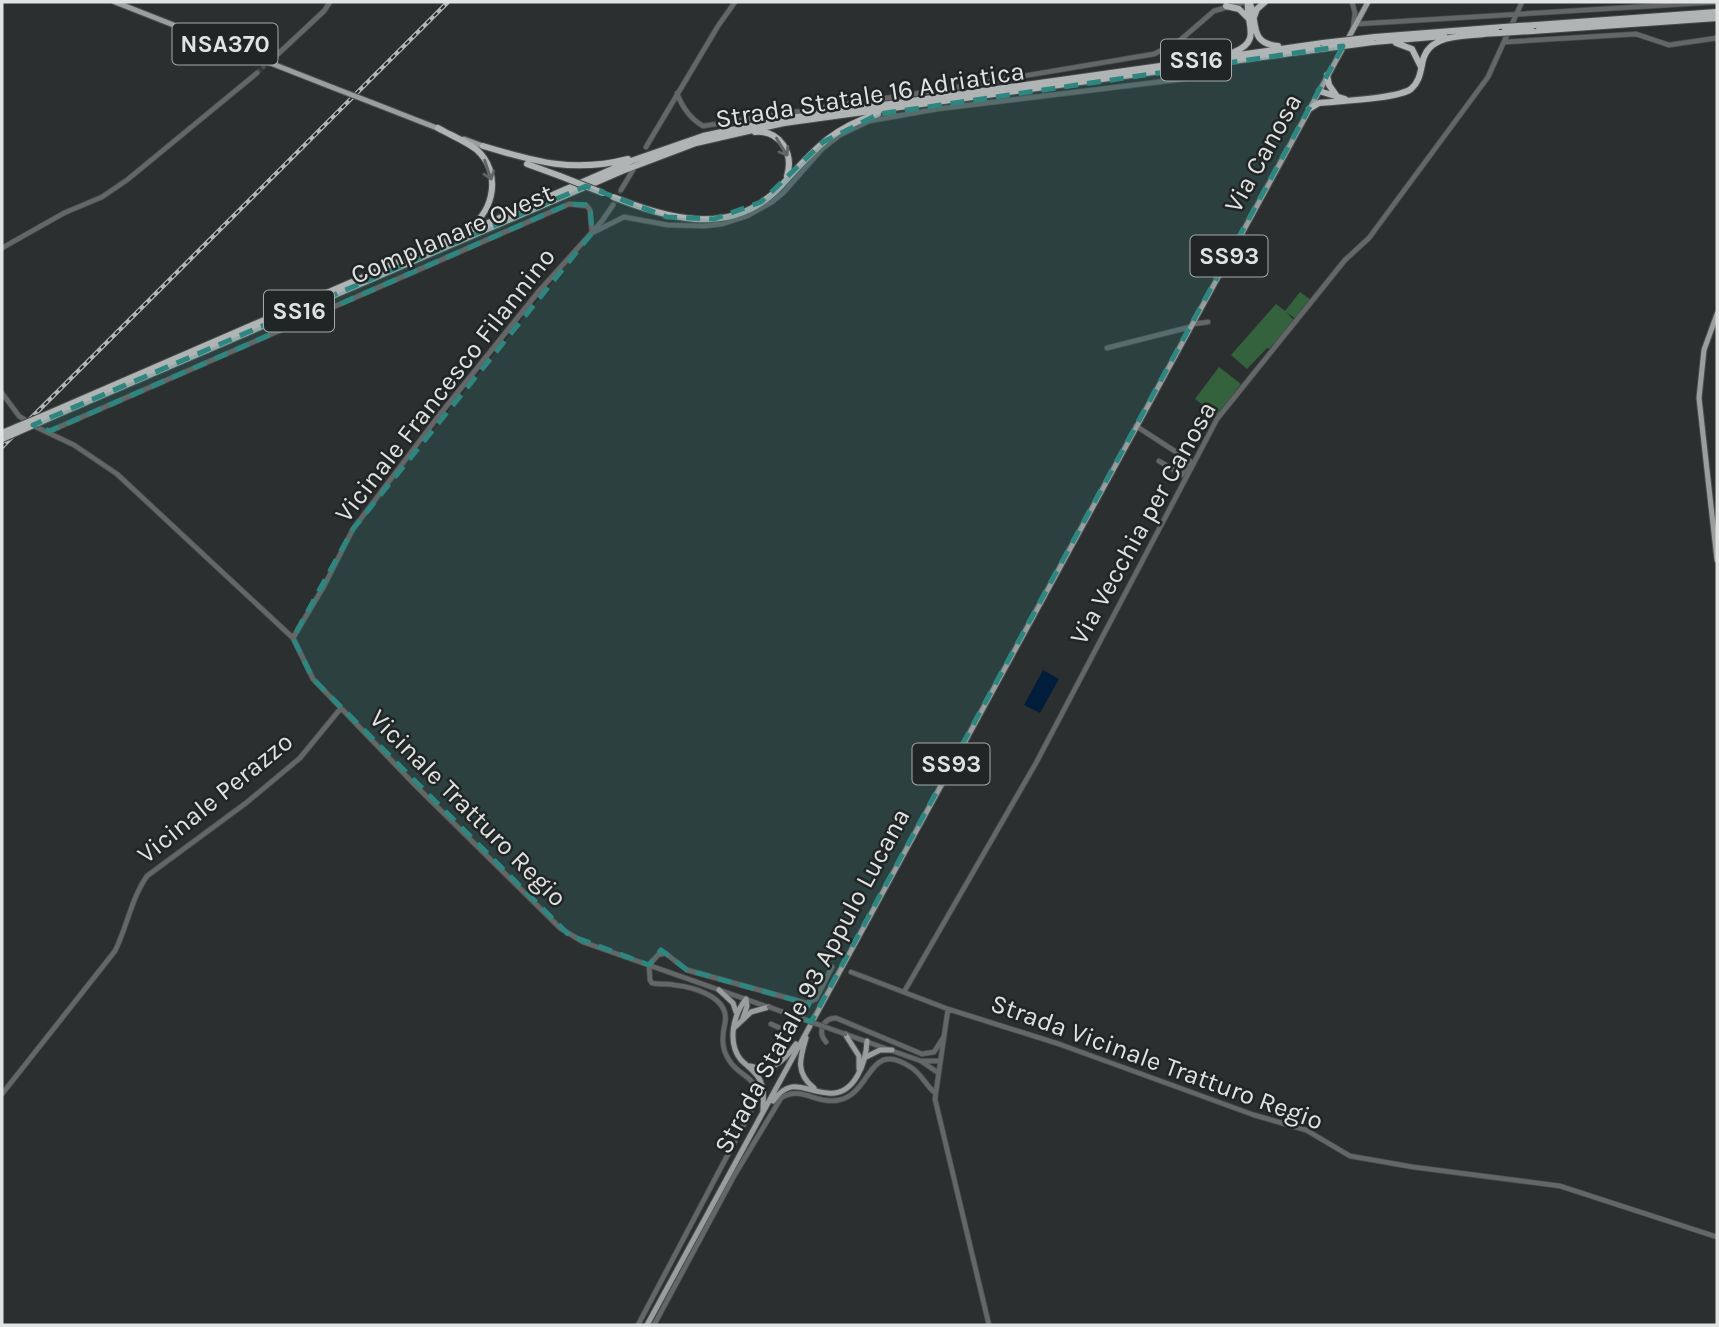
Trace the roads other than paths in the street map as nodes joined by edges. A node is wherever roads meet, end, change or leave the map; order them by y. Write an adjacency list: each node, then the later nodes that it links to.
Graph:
1 (116, 2): 36 (main road, NSA370, bridge)
2 (330, 2): 24 (street)
3 (734, 2): 32 (street)
4 (1247, 2): 10 (street); 14 (highway, SS16)
5 (1265, 2): 14 (highway, SS16)
6 (1353, 2): 9 (street); 15 (street)
7 (1522, 2): 12 (street, Via Vecchia per Canosa)
8 (1717, 2): 12 (street)
9 (1366, 3): 15 (main road, Via Canosa / SS93)
10 (1226, 6): 14 (highway, SS16); 32 (street)
11 (1717, 12): 16 (highway, Strada Statale 16 Adriatica / SS16)
12 (1517, 15): 15 (street); 21 (street, Via Vecchia per Canosa)
13 (1717, 18): 16 (highway, Strada Statale 16 Adriatica / SS16)
14 (1251, 19): 22 (highway, SS16); 25 (highway, SS16)
15 (1354, 27): 28 (main road, Via Canosa / SS93)
16 (1534, 28): 17 (highway, Strada Statale 16 Adriatica / SS16, bridge)
17 (1502, 30): 18 (highway, Strada Statale 16 Adriatica / SS16); 20 (highway, Strada Statale 16 Adriatica / SS16)
18 (1484, 34): 20 (highway, Strada Statale 16 Adriatica / SS16); 26 (highway, SS16)
19 (1717, 38): 21 (street)
20 (1374, 39): 23 (highway, Strada Statale 16 Adriatica / SS16, bridge); 26 (highway, SS16)
21 (1505, 42): 69 (street, Via Vecchia per Canosa)
22 (1308, 45): 23 (highway, Strada Statale 16 Adriatica / SS16); 25 (highway, Strada Statale 16 Adriatica / SS16)
23 (1322, 46): 30 (highway, Strada Statale 16 Adriatica / SS16)
24 (278, 54)
25 (1184, 62): 30 (highway, Strada Statale 16 Adriatica / SS16)
26 (1421, 67): 33 (highway, SS16)
27 (257, 73): 46 (street)
28 (1327, 75): 31 (main road, Via Canosa / SS93); 33 (highway)
29 (1208, 76): 45 (street)
30 (1068, 81): 34 (highway, Strada Statale 16 Adriatica / SS16); 40 (highway, Strada Statale 16 Adriatica / SS16)
31 (1319, 91): 33 (highway, SS16); 35 (main road, Via Canosa / SS93)
32 (677, 93): 39 (street)
33 (1337, 99): 35 (highway)
34 (921, 104): 37 (highway, Strada Statale 16 Adriatica / SS16); 42 (highway, SS16)
35 (1309, 109): 50 (main road, Via Canosa / SS93)
36 (438, 128): 38 (main road, NSA370); 47 (highway, SS16, one-way to 47)
37 (705, 141): 42 (highway, SS16, one-way to 42); 53 (highway, Strada Statale 16 Adriatica / SS16)
38 (483, 146): 40 (highway, SS16); 44 (highway, SS16, bridge)
39 (646, 147)
40 (661, 149): 47 (highway, Strada Statale 16 Adriatica / SS16)
41 (632, 170): 43 (street)
42 (785, 181): 44 (highway, SS16, bridge)
43 (621, 190)
44 (612, 201): 45 (street)
45 (592, 233): 55 (street, Complanare Ovest); 63 (street, Vicinale Francesco Filannino)
46 (2, 248)
47 (427, 250): 53 (highway, Strada Statale 16 Adriatica / SS16)
48 (1717, 314): 62 (main road)
49 (1208, 322): 50 (street)
50 (1191, 326): 51 (street); 54 (main road, Via Canosa / SS93)
51 (1107, 348)
52 (2, 393): 55 (street)
53 (53, 414): 56 (highway, Strada Statale 16 Adriatica / SS16, bridge); 57 (highway, Strada Statale 16 Adriatica / SS16, bridge)
54 (1136, 426): 58 (street); 61 (main road, Via Canosa / SS93)
55 (50, 431): 63 (street)
56 (2, 433)
57 (2, 439)
58 (1164, 445): 59 (street); 60 (street)
59 (1159, 453)
60 (1159, 461)
61 (1092, 508): 75 (main road, Strada Statale 93 Appulo Lucana / SS93)
62 (1717, 560)
63 (293, 638): 64 (street, Vicinale Tratturo Regio)
64 (341, 708): 65 (street, Vicinale Tratturo Regio); 89 (street, Vicinale Perazzo)
65 (649, 965): 68 (street, Vicinale Tratturo Regio); 71 (street); 92 (street)
66 (832, 967): 71 (street)
67 (851, 972): 69 (street, Strada Vicinale Tratturo Regio)
68 (719, 990): 70 (street, Vicinale Tratturo Regio); 74 (main road)
69 (904, 992): 73 (street, Strada Vicinale Tratturo Regio)
70 (746, 999): 72 (street, Vicinale Tratturo Regio); 74 (main road)
71 (806, 1003): 76 (street)
72 (769, 1007): 74 (main road); 77 (street, Vicinale Tratturo Regio, bridge)
73 (948, 1009): 78 (street); 91 (street, Strada Vicinale Tratturo Regio)
74 (739, 1017): 85 (main road)
75 (811, 1021): 85 (main road); 87 (main road); 90 (main road, Strada Statale 93 Appulo Lucana / SS93)
76 (771, 1024)
77 (845, 1034): 79 (street, Vicinale Tratturo Regio); 82 (main road)
78 (943, 1037): 80 (street); 84 (street)
79 (867, 1041): 81 (street, Vicinale Tratturo Regio); 82 (main road)
80 (826, 1042)
81 (892, 1051): 82 (main road); 83 (street, Vicinale Tratturo Regio)
82 (862, 1056): 87 (main road)
83 (921, 1061): 84 (street); 86 (street)
84 (939, 1061): 86 (street)
85 (747, 1065): 90 (main road)
86 (937, 1072): 88 (street)
87 (820, 1091): 90 (main road)
88 (934, 1092): 94 (street); 95 (street)
89 (2, 1094)
90 (762, 1115): 93 (main road, Strada Statale 93 Appulo Lucana / SS93)
91 (1717, 1237)
92 (638, 1325)
93 (647, 1325)
94 (654, 1325)
95 (989, 1325)

